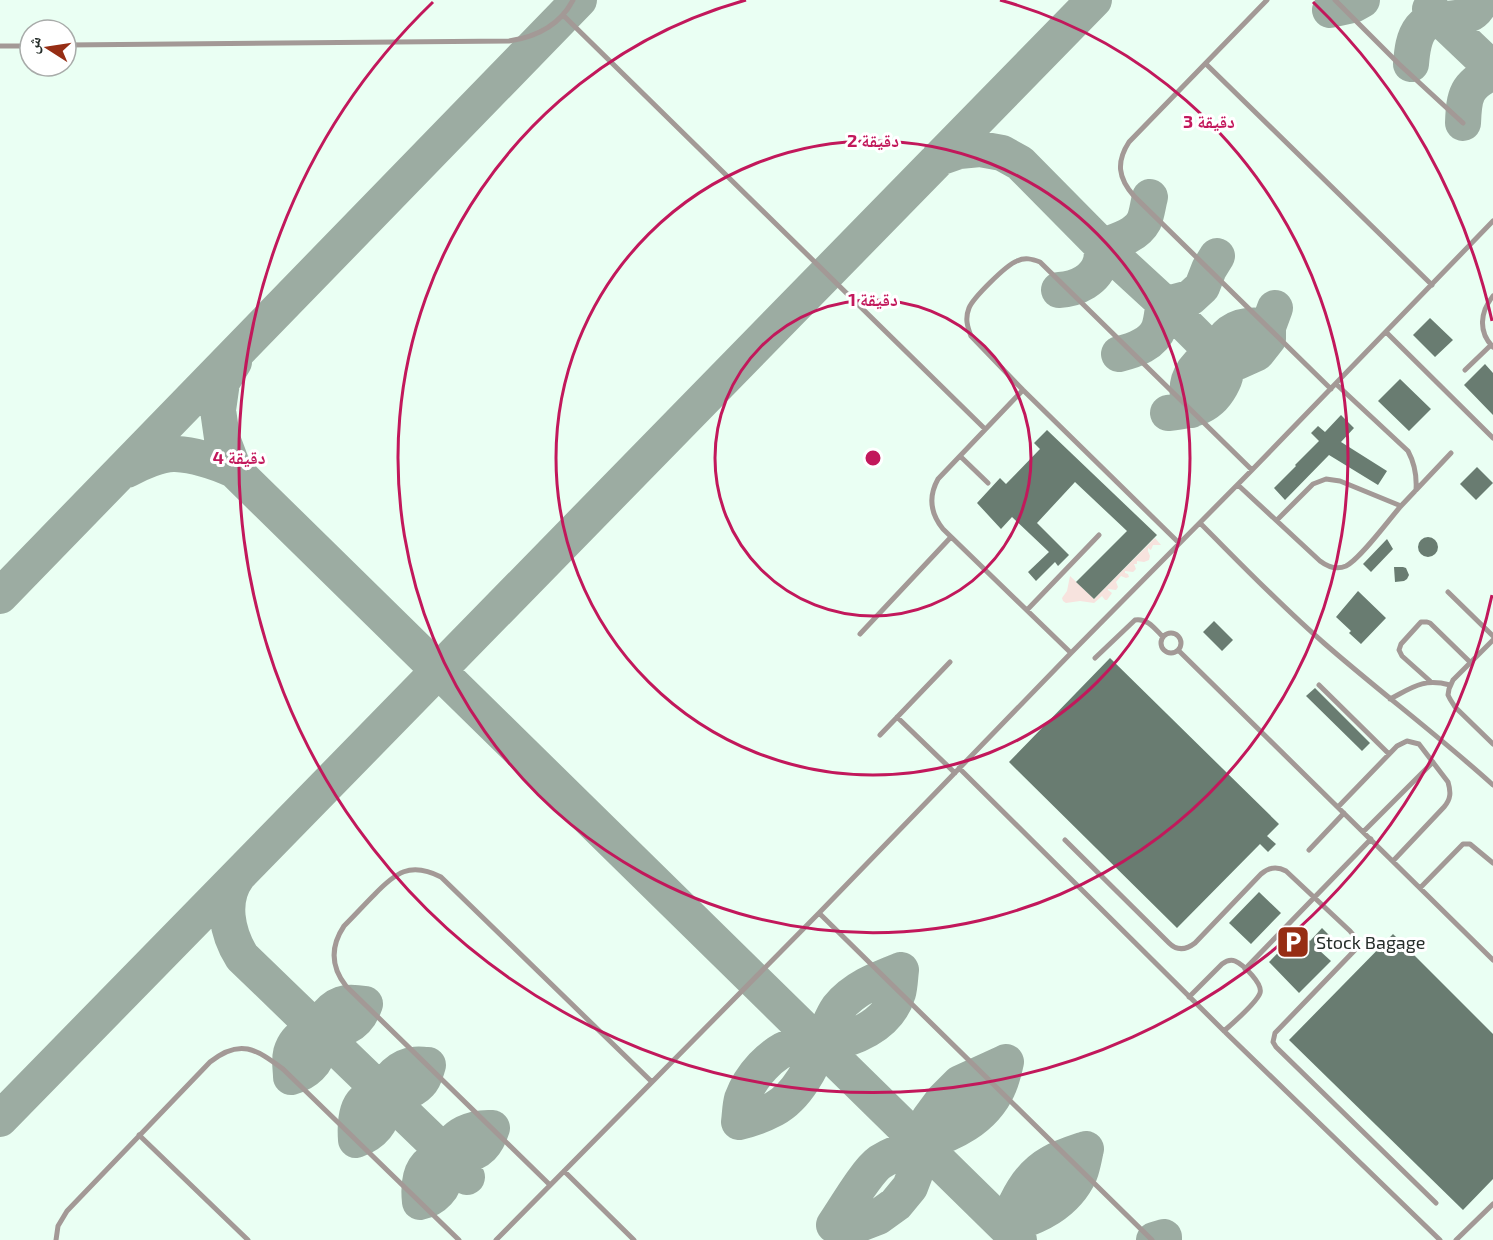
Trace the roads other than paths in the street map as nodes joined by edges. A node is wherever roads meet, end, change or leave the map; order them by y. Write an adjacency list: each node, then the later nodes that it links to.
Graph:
1 (573, 0): 4 (lane)
2 (1268, 0): 8 (lane)
3 (1335, 0): 9 (lane)
4 (564, 16): 5 (lane); 18 (lane)
5 (78, 45)
6 (0, 46): 7 (lane)
7 (18, 46)
8 (1206, 64): 11 (lane); 16 (lane)
9 (1463, 123)
10 (1493, 221): 11 (lane)
11 (1432, 285): 13 (lane)
12 (1493, 296): 14 (lane)
13 (1386, 332): 16 (lane); 19 (lane)
14 (1492, 346): 15 (lane)
15 (1465, 370)
16 (1333, 387): 22 (lane); 25 (lane)
17 (1023, 390): 18 (lane); 22 (lane); 31 (lane)
18 (986, 429): 21 (lane)
19 (1493, 438)
20 (1451, 453): 25 (lane)
21 (960, 456): 23 (lane); 30 (lane)
22 (1252, 470): 24 (lane)
23 (988, 483)
24 (1238, 484): 27 (lane); 28 (lane)
25 (1416, 490): 26 (lane)
26 (1401, 506): 27 (lane); 27 (lane)
27 (1277, 520)
28 (1200, 523): 31 (lane); 45 (lane)
29 (1099, 535): 33 (lane)
30 (951, 537): 33 (lane); 34 (lane)
31 (1179, 543): 38 (lane)
32 (1448, 592): 36 (lane)
33 (1027, 610): 38 (lane)
34 (860, 634)
35 (1163, 637): 37 (lane); 37 (lane); 39 (lane)
36 (1493, 638): 41 (lane)
37 (1178, 650): 53 (lane)
38 (1071, 652): 51 (lane)
39 (1095, 658)
40 (950, 662): 46 (lane)
41 (1470, 662): 42 (lane); 44 (lane)
42 (1430, 681): 44 (lane); 45 (lane)
43 (1319, 685): 49 (lane)
44 (1450, 685): 48 (lane)
45 (1390, 699): 52 (lane)
46 (897, 717): 47 (lane); 51 (lane)
47 (880, 735)
48 (1493, 744)
49 (1389, 754): 50 (lane); 53 (lane)
50 (1433, 762): 55 (lane); 59 (lane)
51 (957, 771): 63 (lane); 66 (lane)
52 (1493, 786)
53 (1338, 807): 54 (lane)
54 (1344, 813): 55 (lane); 58 (lane)
55 (1363, 832): 56 (lane)
56 (1371, 839): 59 (lane); 62 (lane)
57 (1065, 840): 62 (lane)
58 (1309, 850)
59 (1392, 861): 61 (lane)
60 (1493, 863): 61 (lane)
61 (1420, 888): 64 (lane)
62 (1314, 897): 65 (lane); 72 (lane)
63 (819, 913): 68 (lane); 79 (lane)
64 (1493, 960)
65 (1245, 969): 66 (lane); 67 (lane)
66 (1189, 997): 67 (lane)
67 (1224, 1031): 80 (lane)
68 (652, 1082): 70 (lane); 71 (lane)
69 (140, 1135): 74 (lane); 75 (lane); 76 (lane)
70 (564, 1171): 71 (lane); 78 (lane)
71 (550, 1185): 77 (lane)
72 (1436, 1203)
73 (1493, 1204): 81 (lane)
74 (56, 1240)
75 (248, 1240)
76 (459, 1240)
77 (496, 1240)
78 (634, 1240)
79 (1152, 1240)
80 (1440, 1240)
81 (1456, 1240)

